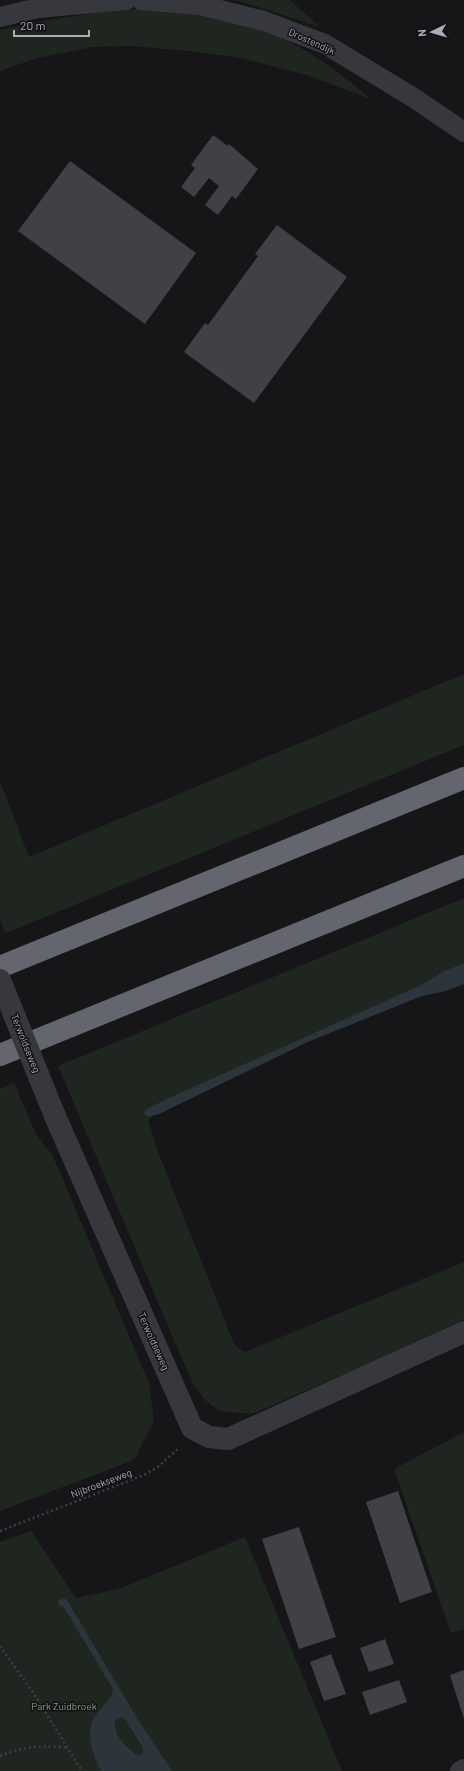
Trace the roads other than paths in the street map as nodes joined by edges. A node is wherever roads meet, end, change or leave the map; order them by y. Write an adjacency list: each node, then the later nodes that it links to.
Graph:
1 (126, 0): 3 (street)
2 (141, 0): 4 (street, Drostendijk)
3 (0, 17)
4 (464, 132)
5 (464, 778): 7 (highway)
6 (464, 866): 9 (highway)
7 (0, 967)
8 (0, 980): 10 (street, Terwoldseweg, bridge)
9 (0, 1055)
10 (464, 1332)
11 (464, 1769): 12 (street)
12 (460, 1771)

